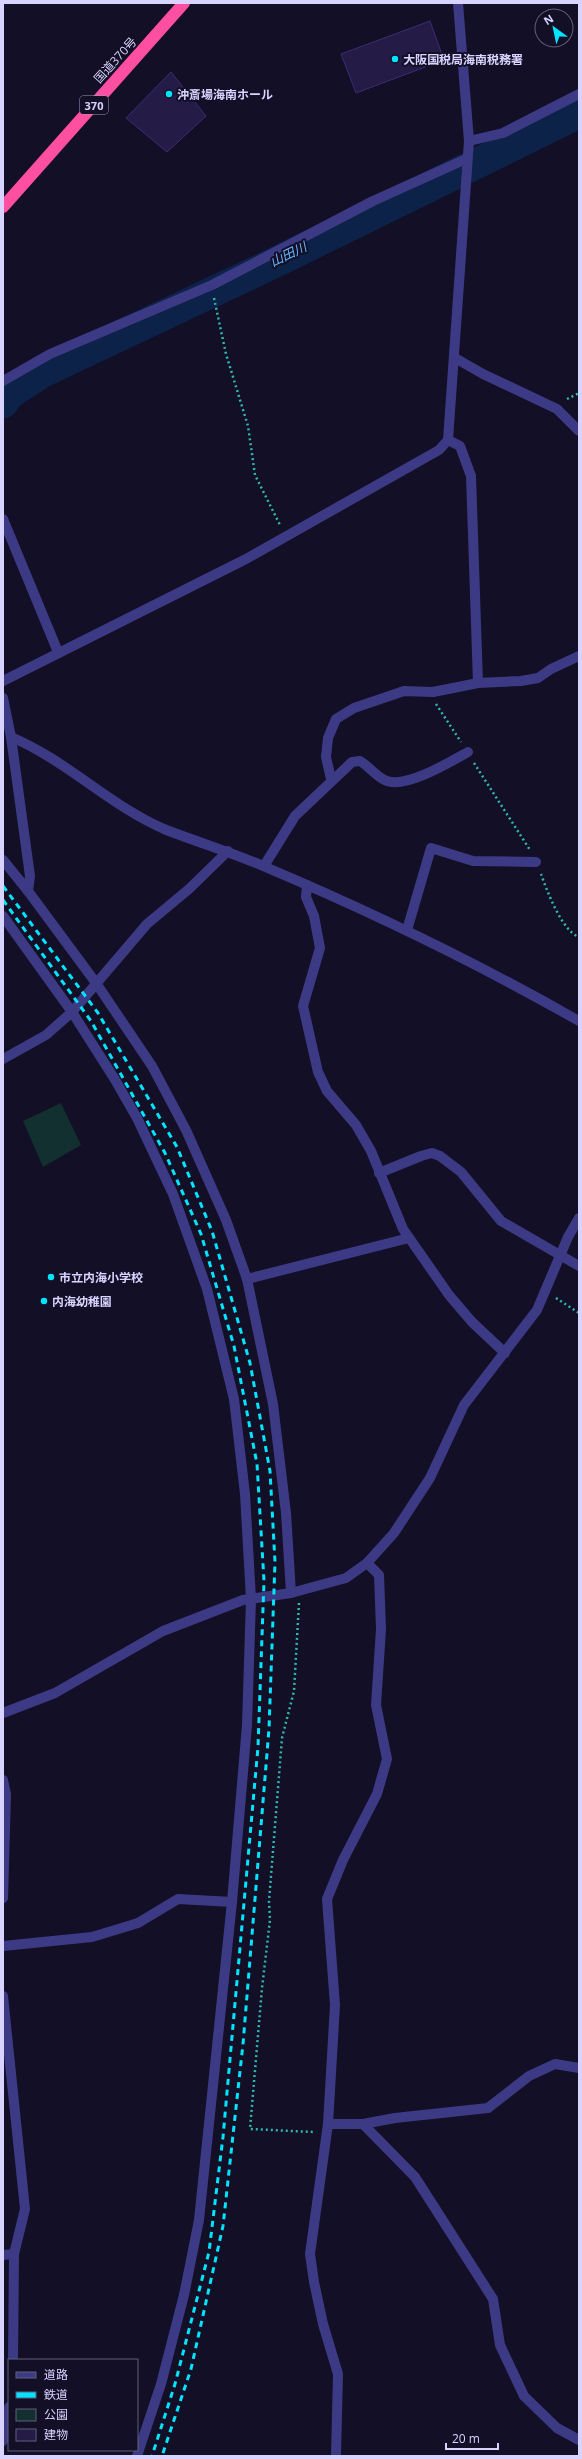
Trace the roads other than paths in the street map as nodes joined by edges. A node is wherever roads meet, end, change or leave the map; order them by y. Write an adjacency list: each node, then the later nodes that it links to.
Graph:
1 (184, 3): 6 (highway, 国道370号 / 370)
2 (458, 3): 4 (street)
3 (579, 94): 4 (street)
4 (468, 141): 5 (street)
5 (466, 161): 7 (street); 8 (street)
6 (3, 207)
7 (455, 358): 9 (street); 10 (street)
8 (3, 381)
9 (579, 431)
10 (448, 440): 12 (street); 15 (street)
11 (4, 524): 12 (street)
12 (58, 652): 14 (street)
13 (579, 656): 15 (street)
14 (3, 681)
15 (478, 683): 19 (street)
16 (3, 698): 17 (street)
17 (11, 737): 20 (street); 25 (street)
18 (468, 752): 19 (street)
19 (332, 779): 23 (street)
20 (228, 851): 23 (street); 28 (street)
21 (3, 860): 25 (street)
22 (536, 862): 27 (street)
23 (264, 866): 24 (street)
24 (307, 884): 27 (street); 32 (street)
25 (28, 892): 28 (street)
26 (3, 916): 29 (street)
27 (407, 930): 30 (street)
28 (96, 983): 29 (street); 37 (street)
29 (72, 1012): 31 (street); 41 (street)
30 (579, 1021)
31 (3, 1059)
32 (379, 1173): 34 (street); 35 (street)
33 (579, 1218): 35 (street)
34 (409, 1238): 37 (street); 38 (street)
35 (560, 1255): 36 (street); 38 (street)
36 (579, 1266)
37 (247, 1279): 40 (street)
38 (505, 1353): 39 (street)
39 (367, 1563): 40 (street); 50 (street)
40 (295, 1592): 41 (street)
41 (251, 1599): 42 (street); 45 (street)
42 (3, 1713)
43 (3, 1780): 44 (street)
44 (3, 1898)
45 (232, 1902): 46 (street); 57 (street)
46 (3, 1946)
47 (3, 1996): 51 (street)
48 (579, 2068): 49 (street)
49 (363, 2124): 50 (street); 55 (street)
50 (328, 2129): 58 (street)
51 (14, 2254): 52 (street); 53 (street)
52 (3, 2255)
53 (13, 2359)
54 (8, 2413): 56 (street)
55 (579, 2440)
56 (3, 2441)
57 (137, 2456)
58 (336, 2456)

